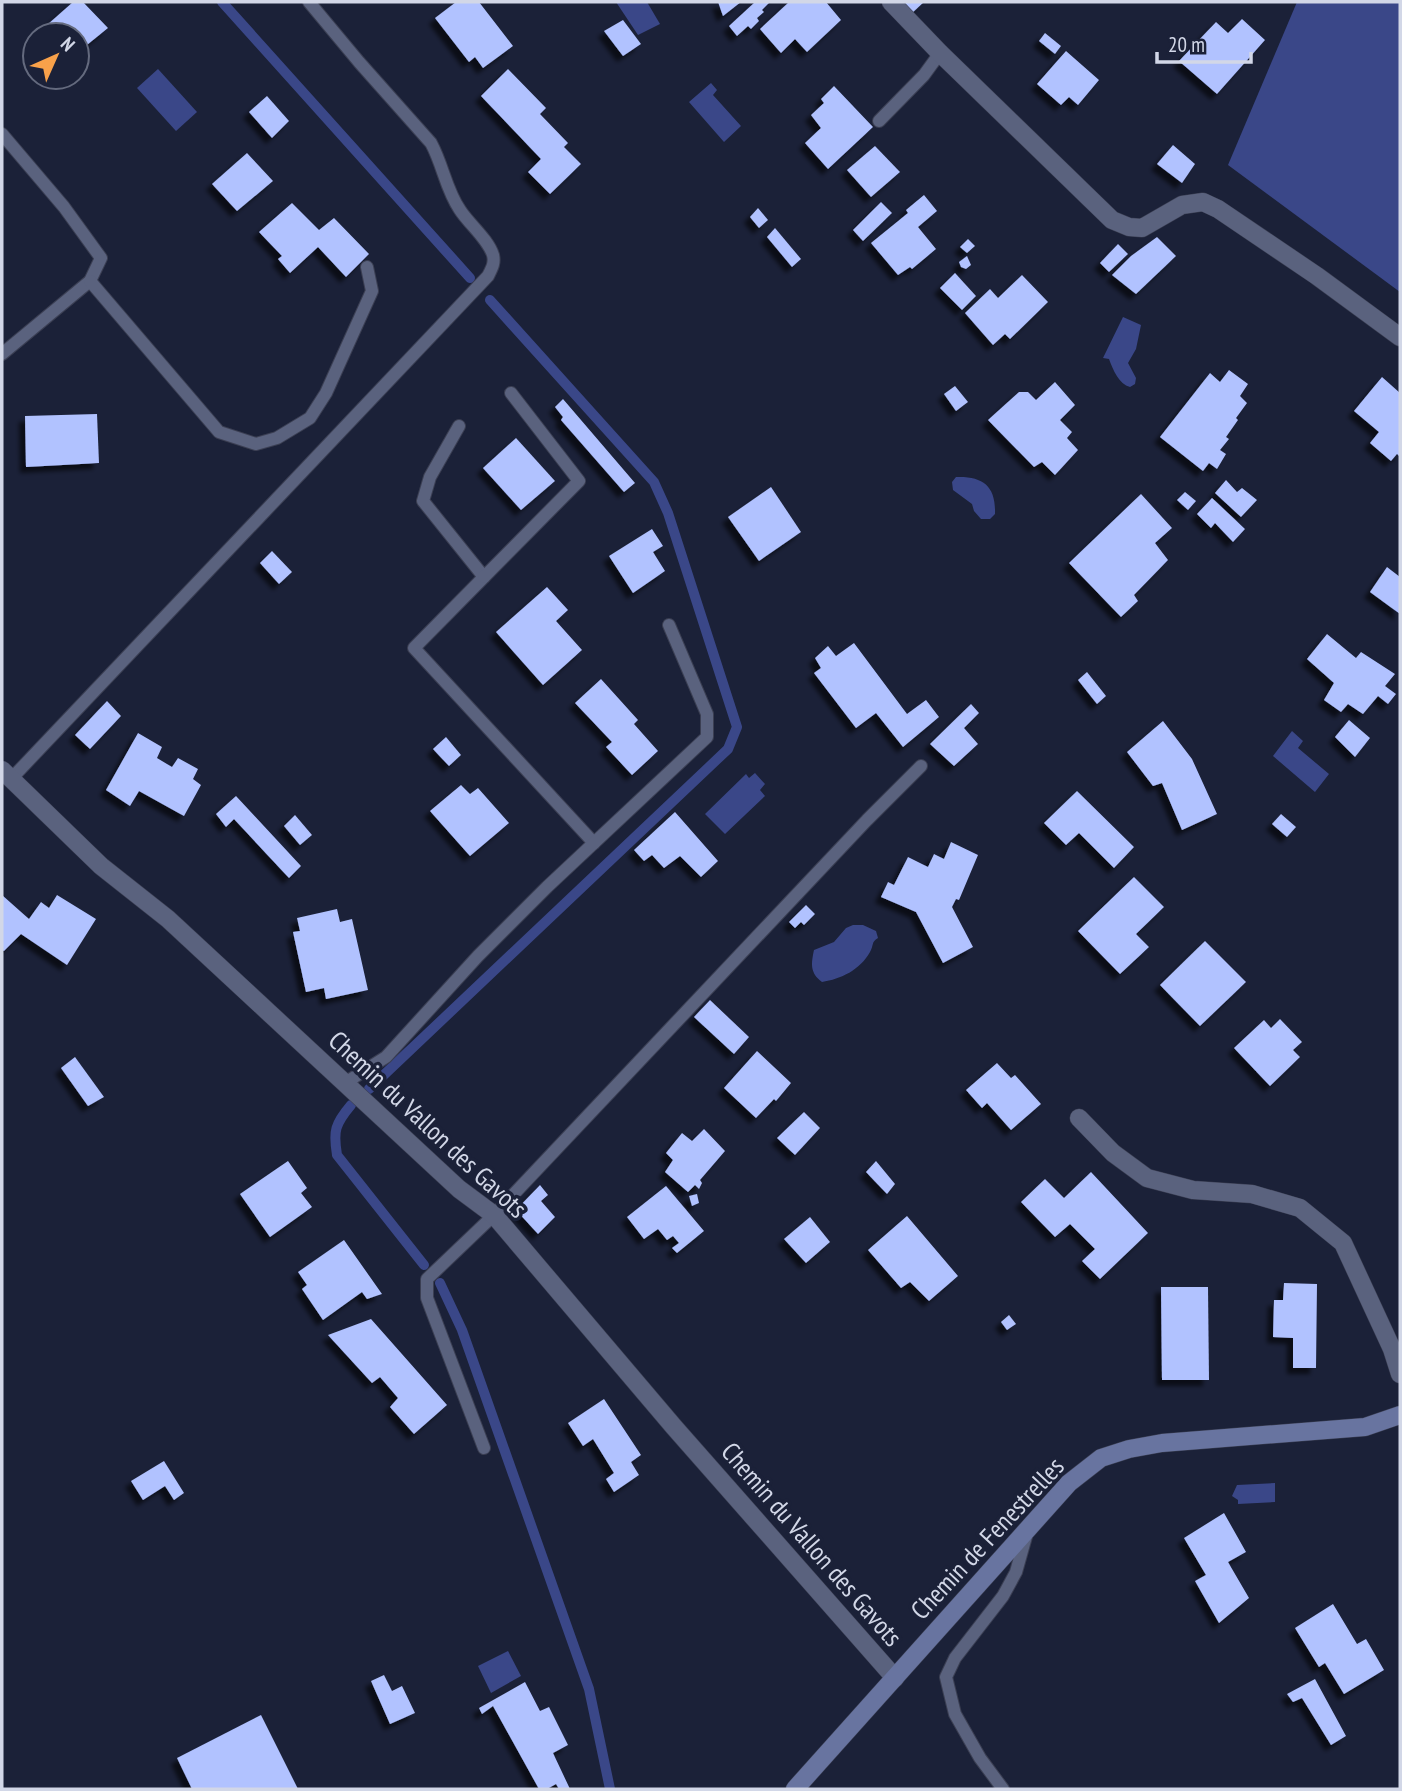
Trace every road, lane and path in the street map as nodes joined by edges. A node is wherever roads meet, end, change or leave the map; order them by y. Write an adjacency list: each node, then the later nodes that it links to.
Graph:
1 (309, 2): 15 (lane)
2 (891, 2): 3 (street)
3 (940, 53): 4 (lane); 8 (street)
4 (879, 121)
5 (2, 134): 7 (lane)
6 (367, 267): 7 (lane)
7 (90, 281): 9 (lane)
8 (1400, 337)
9 (2, 354)
10 (511, 393): 12 (lane)
11 (459, 426): 12 (lane)
12 (485, 577): 16 (lane)
13 (669, 625): 16 (lane)
14 (922, 766): 19 (lane)
15 (6, 774): 17 (street, Chemin du Vallon des Gavots)
16 (594, 843): 17 (lane)
17 (345, 1083): 19 (street, Chemin du Vallon des Gavots)
18 (1079, 1118): 20 (street)
19 (494, 1215): 22 (lane); 24 (street, Chemin du Vallon des Gavots)
20 (1400, 1374)
21 (1400, 1415): 23 (street, Chemin de Fenestrelles)
22 (484, 1448)
23 (1028, 1530): 24 (street, Chemin de Fenestrelles); 26 (lane)
24 (895, 1678): 25 (street, Chemin de Fenestrelles)
25 (795, 1789)
26 (1003, 1789)

